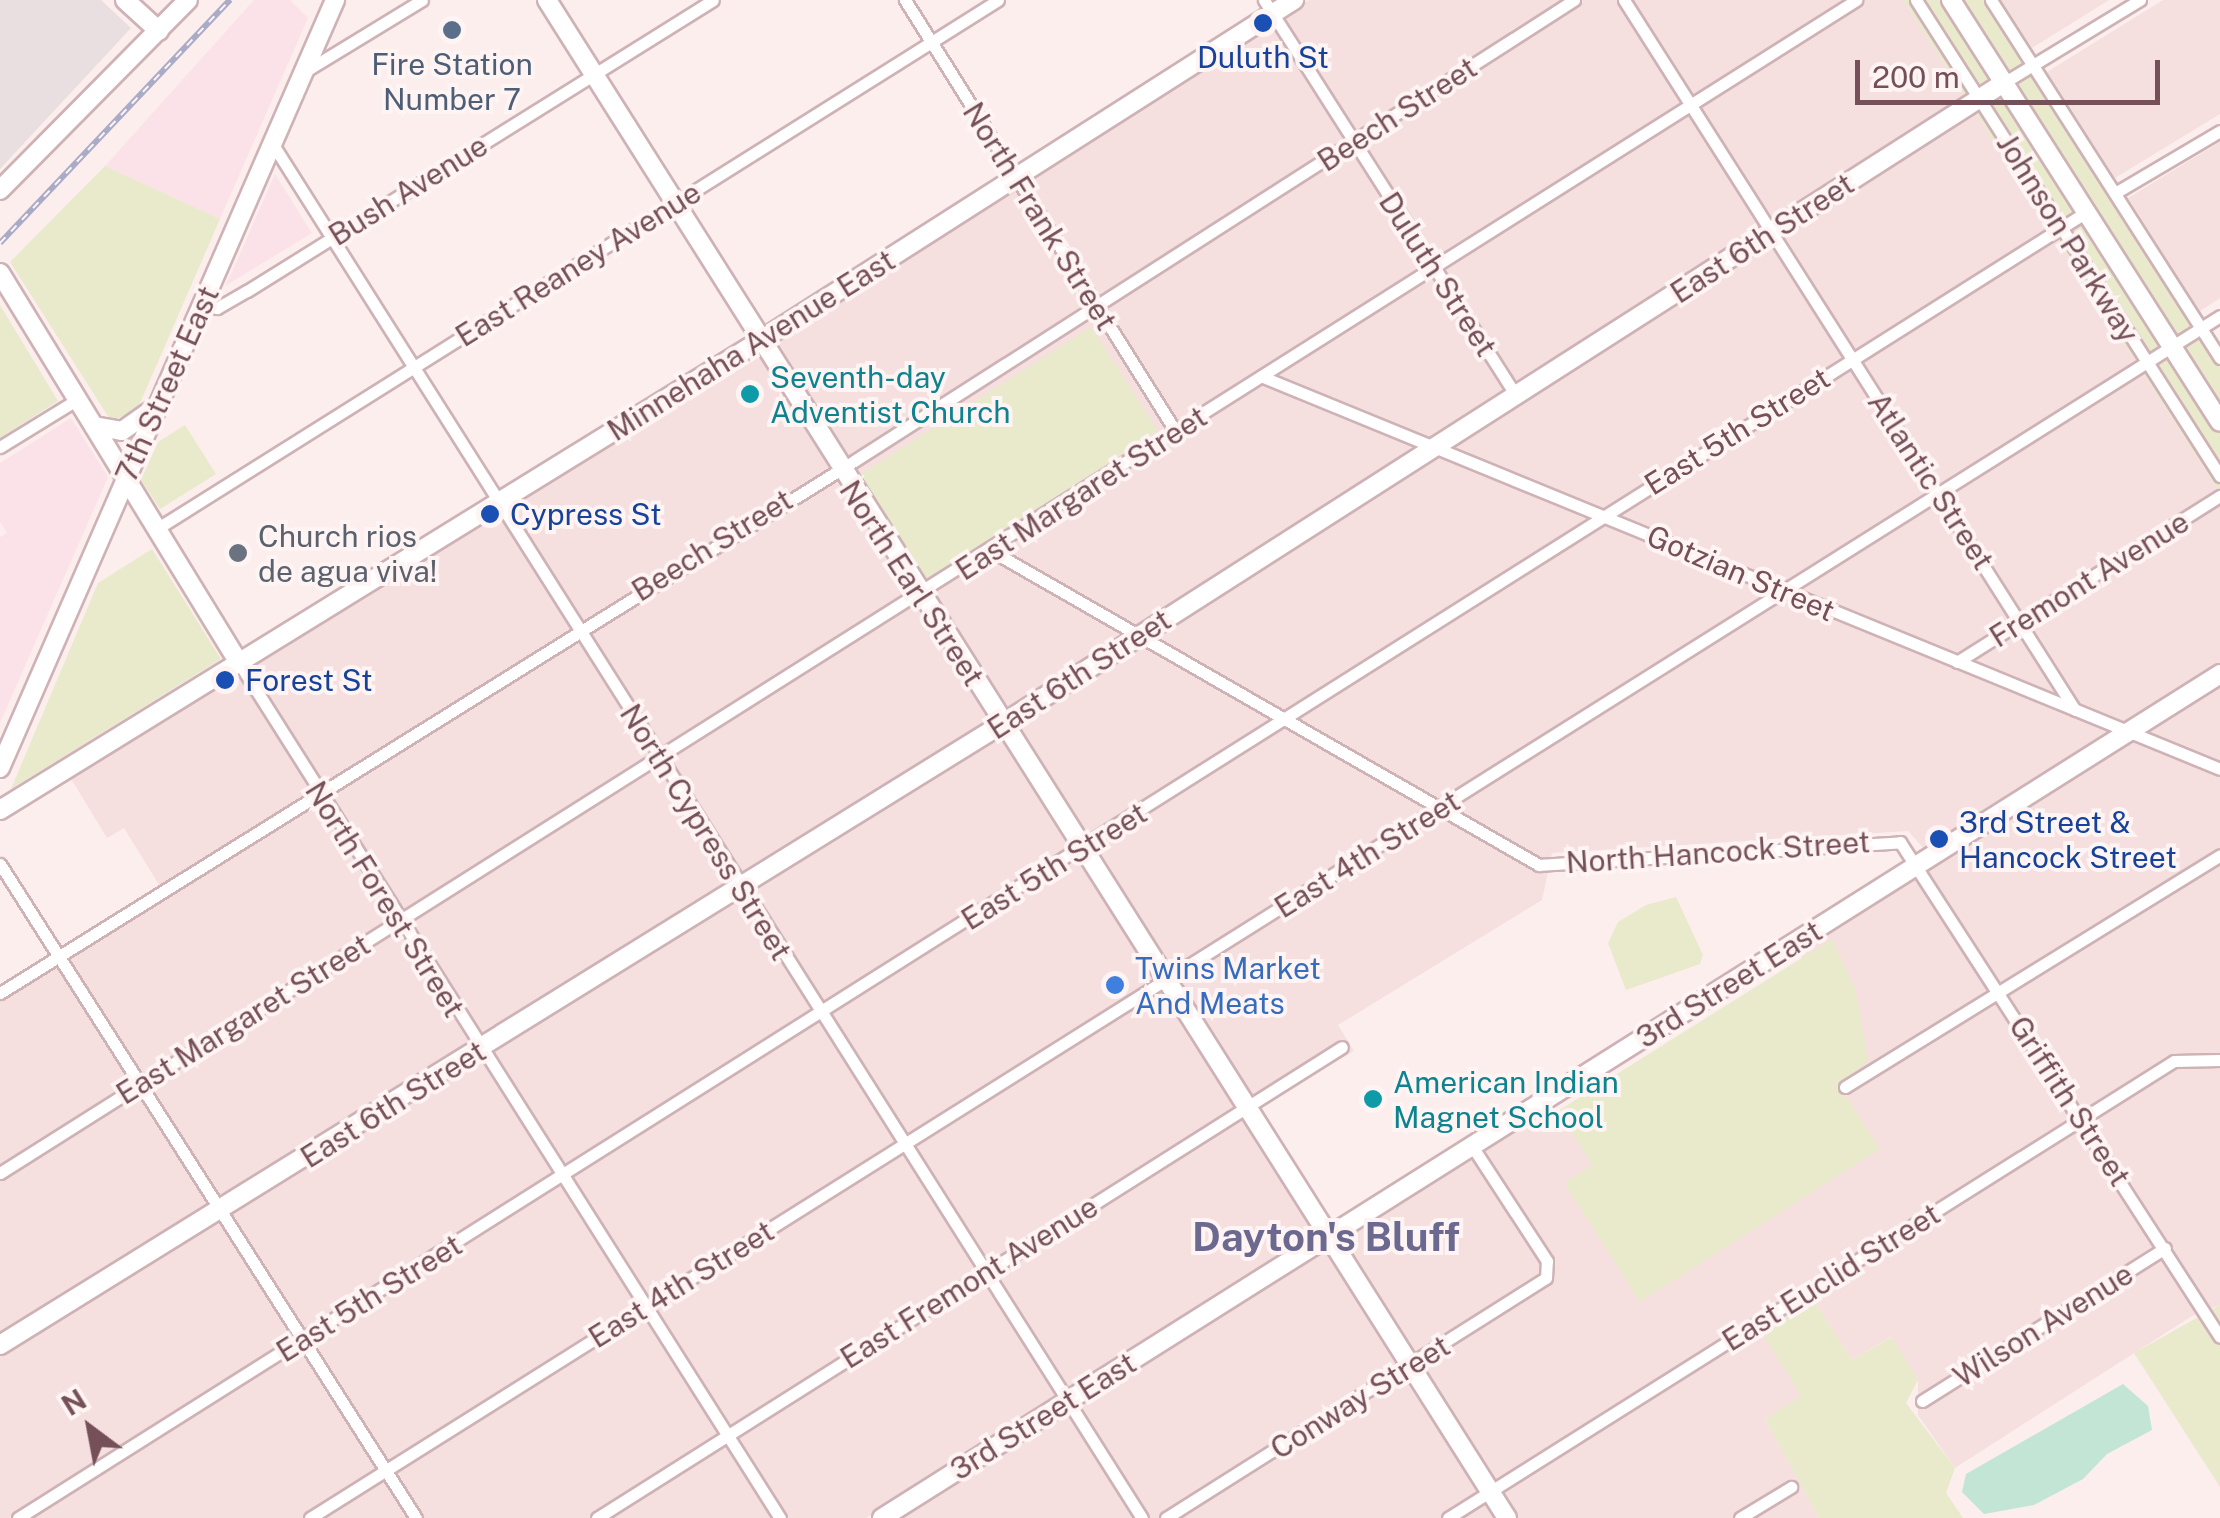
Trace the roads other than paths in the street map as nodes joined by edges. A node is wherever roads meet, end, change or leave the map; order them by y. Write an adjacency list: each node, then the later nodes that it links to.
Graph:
1 (125, 0): 18 (street)
2 (188, 0): 18 (street)
3 (335, 0): 21 (street, 7th Street East)
4 (422, 0): 21 (street)
5 (548, 0): 22 (street, North Earl Street)
6 (713, 0): 22 (street, Bush Avenue)
7 (905, 0): 19 (street, North Frank Street)
8 (998, 0): 19 (street, East Reaney Avenue)
9 (1294, 0): 17 (street, Minnehaha Avenue East)
10 (1574, 0): 27 (street, Beech Street)
11 (1624, 0): 25 (street, Atlantic Street)
12 (1856, 0): 25 (street, East Margaret Street)
13 (1916, 0): 24 (street, Johnson Parkway)
14 (1951, 0): 23 (street, Johnson Parkway)
15 (1992, 0): 20 (street, Johnson Parkway)
16 (2140, 0): 20 (street, East 6th Street)
17 (1268, 7): 27 (street, Duluth Street); 29 (street, Minnehaha Avenue East)
18 (159, 30): 30 (street); 32 (street)
19 (931, 42): 29 (street, North Frank Street); 33 (street, East Reaney Avenue)
20 (2034, 66): 23 (street, East 6th Street); 31 (street, Johnson Parkway)
21 (304, 72): 28 (street, 7th Street East)
22 (592, 76): 33 (street, North Earl Street); 37 (street, Bush Avenue)
23 (2005, 82): 24 (street, East 6th Street); 34 (street, Johnson Parkway)
24 (1979, 99): 35 (street, Johnson Parkway); 36 (street, East 6th Street)
25 (1691, 106): 36 (street, Atlantic Street); 38 (street, East Margaret Street)
26 (2220, 131): 31 (street)
27 (1354, 141): 38 (street, Duluth Street); 41 (street, Beech Street)
28 (272, 144): 37 (street, North Cypress Street); 40 (street, 7th Street East)
29 (1015, 178): 41 (street, North Frank Street); 44 (street, Minnehaha Avenue East)
30 (0, 190)
31 (2115, 193): 43 (street, Johnson Parkway)
32 (0, 204)
33 (672, 204): 44 (street, North Earl Street); 49 (street, East Reaney Avenue)
34 (2088, 211): 35 (street, East 5th Street); 45 (street, Johnson Parkway)
35 (2061, 228): 47 (street, East 5th Street); 48 (street, Johnson Parkway)
36 (1770, 232): 47 (street, Atlantic Street); 51 (street, East 6th Street)
37 (332, 236): 40 (street, Bush Avenue); 49 (street, North Cypress Street)
38 (1434, 267): 50 (street, East Margaret Street); 51 (street, Duluth Street)
39 (3, 278): 52 (street, North Forest Street)
40 (202, 303): 53 (street, 7th Street East)
41 (1096, 306): 56 (street, North Frank Street); 59 (street, Beech Street)
42 (2220, 316): 43 (street, East 4th Street)
43 (2201, 328): 45 (street, East 4th Street); 46 (street, Johnson Parkway)
44 (758, 342): 59 (street, North Earl Street); 64 (street, Minnehaha Avenue East)
45 (2174, 345): 48 (street, East 4th Street); 54 (street, Johnson Parkway)
46 (2220, 358)
47 (1851, 359): 62 (street, Atlantic Street); 65 (street, East 5th Street)
48 (2146, 362): 60 (street, Johnson Parkway); 62 (street, East 4th Street)
49 (414, 368): 64 (street, North Cypress Street); 66 (street, East Reaney Avenue)
50 (1263, 377): 56 (street, East Margaret Street); 58 (street, Gotzian Street)
51 (1516, 396): 58 (street, East 6th Street)
52 (78, 398): 55 (street, North Forest Street); 57 (street)
53 (163, 402): 55 (street); 61 (street, 7th Street East)
54 (2220, 422)
55 (94, 426): 61 (street, North Forest Street)
56 (1176, 432): 67 (street, East Margaret Street)
57 (0, 447)
58 (1433, 449): 65 (street, Gotzian Street); 72 (street, East 6th Street)
59 (838, 467): 69 (street, North Earl Street); 71 (street, Beech Street)
60 (2220, 476)
61 (126, 478): 66 (street, North Forest Street); 81 (street, 7th Street East)
62 (1940, 494): 68 (street, East 4th Street); 70 (street, Atlantic Street)
63 (2220, 496): 70 (street, Fremont Avenue)
64 (496, 503): 71 (street, North Cypress Street); 74 (street, Minnehaha Avenue East)
65 (1603, 516): 68 (street, Gotzian Street); 77 (street, East 5th Street)
66 (158, 528): 74 (street, North Forest Street)
67 (990, 550): 69 (street, East Margaret Street); 72 (street, North Hancock Street)
68 (1784, 592): 73 (street, Gotzian Street); 85 (street, East 4th Street)
69 (919, 595): 78 (street, North Earl Street); 80 (street, East Margaret Street)
70 (2022, 622): 73 (street, Fremont Avenue); 76 (street, Atlantic Street)
71 (577, 630): 80 (street, North Cypress Street); 83 (street, Beech Street)
72 (1136, 638): 77 (street, North Hancock Street); 78 (street, East 6th Street)
73 (1957, 662): 76 (street, Gotzian Street)
74 (239, 664): 83 (street, North Forest Street); 84 (street, Minnehaha Avenue East)
75 (2220, 674): 79 (street, 3rd Street East)
76 (2075, 710): 79 (street, Gotzian Street)
77 (1283, 723): 85 (street, North Hancock Street); 86 (street, East 5th Street)
78 (1002, 724): 86 (street, North Earl Street); 90 (street, East 6th Street)
79 (2129, 732): 82 (street, Gotzian Street); 89 (street, 3rd Street East)
80 (658, 756): 90 (street, North Cypress Street); 91 (street, East Margaret Street)
81 (0, 768)
82 (2220, 770)
83 (318, 792): 91 (street, North Forest Street); 92 (street, Beech Street)
84 (0, 810)
85 (1438, 810): 89 (street, North Hancock Street); 93 (street, East 4th Street)
86 (1082, 848): 93 (street, North Earl Street); 96 (street, East 5th Street)
87 (2220, 855): 94 (street)
88 (0, 864): 92 (street)
89 (1918, 864): 94 (street, Griffith Street); 105 (street, 3rd Street East)
90 (740, 888): 96 (street, North Cypress Street); 98 (street, East 6th Street)
91 (398, 921): 98 (street, North Forest Street); 100 (street, East Margaret Street)
92 (58, 957): 95 (street, Beech Street); 100 (street)
93 (1166, 980): 102 (street, North Earl Street); 104 (street, East 4th Street)
94 (1999, 991): 101 (street); 103 (street, Griffith Street)
95 (0, 993)
96 (821, 1014): 104 (street, North Cypress Street); 107 (street, East 5th Street)
97 (1342, 1047): 102 (street, East Fremont Avenue)
98 (481, 1049): 107 (street, North Forest Street); 108 (street, East 6th Street)
99 (2220, 1060): 103 (street, East Euclid Street)
100 (140, 1084): 106 (street, East Margaret Street); 108 (street)
101 (1845, 1088)
102 (1245, 1108): 109 (street, North Earl Street); 111 (street, East Fremont Avenue)
103 (2081, 1119): 110 (street, Griffith Street); 123 (street, East Euclid Street)
104 (904, 1144): 111 (street, North Cypress Street); 112 (street, East 4th Street)
105 (1472, 1146): 109 (street, 3rd Street East); 117 (street, Conway Street)
106 (0, 1173)
107 (563, 1178): 112 (street, North Forest Street); 114 (street, East 5th Street)
108 (221, 1212): 114 (street); 115 (street, East 6th Street)
109 (1328, 1237): 117 (street, North Earl Street); 118 (street, 3rd Street East)
110 (2165, 1248): 113 (street, Griffith Street); 119 (street, Wilson Avenue)
111 (985, 1271): 118 (street, North Cypress Street); 120 (street, East Fremont Avenue)
112 (646, 1306): 120 (street, North Forest Street); 121 (street, East 4th Street)
113 (2218, 1328)
114 (302, 1340): 121 (street); 124 (street, East 5th Street)
115 (7, 1343): 116 (street, East 6th Street)
116 (0, 1358)
117 (1410, 1366): 123 (street, North Earl Street); 131 (street, Conway Street)
118 (1068, 1400): 129 (street, 3rd Street East); 130 (street, North Cypress Street)
119 (1922, 1401)
120 (728, 1436): 127 (street, East Fremont Avenue); 128 (street, North Forest Street)
121 (386, 1470): 125 (street, East 4th Street); 126 (street)
122 (1791, 1487): 134 (street)
123 (1490, 1492): 132 (street, East Euclid Street); 133 (street, North Earl Street)
124 (18, 1518)
125 (310, 1518)
126 (416, 1518)
127 (597, 1518)
128 (780, 1518)
129 (882, 1518)
130 (1142, 1518)
131 (1166, 1518)
132 (1448, 1518)
133 (1507, 1518)
134 (1740, 1518)

